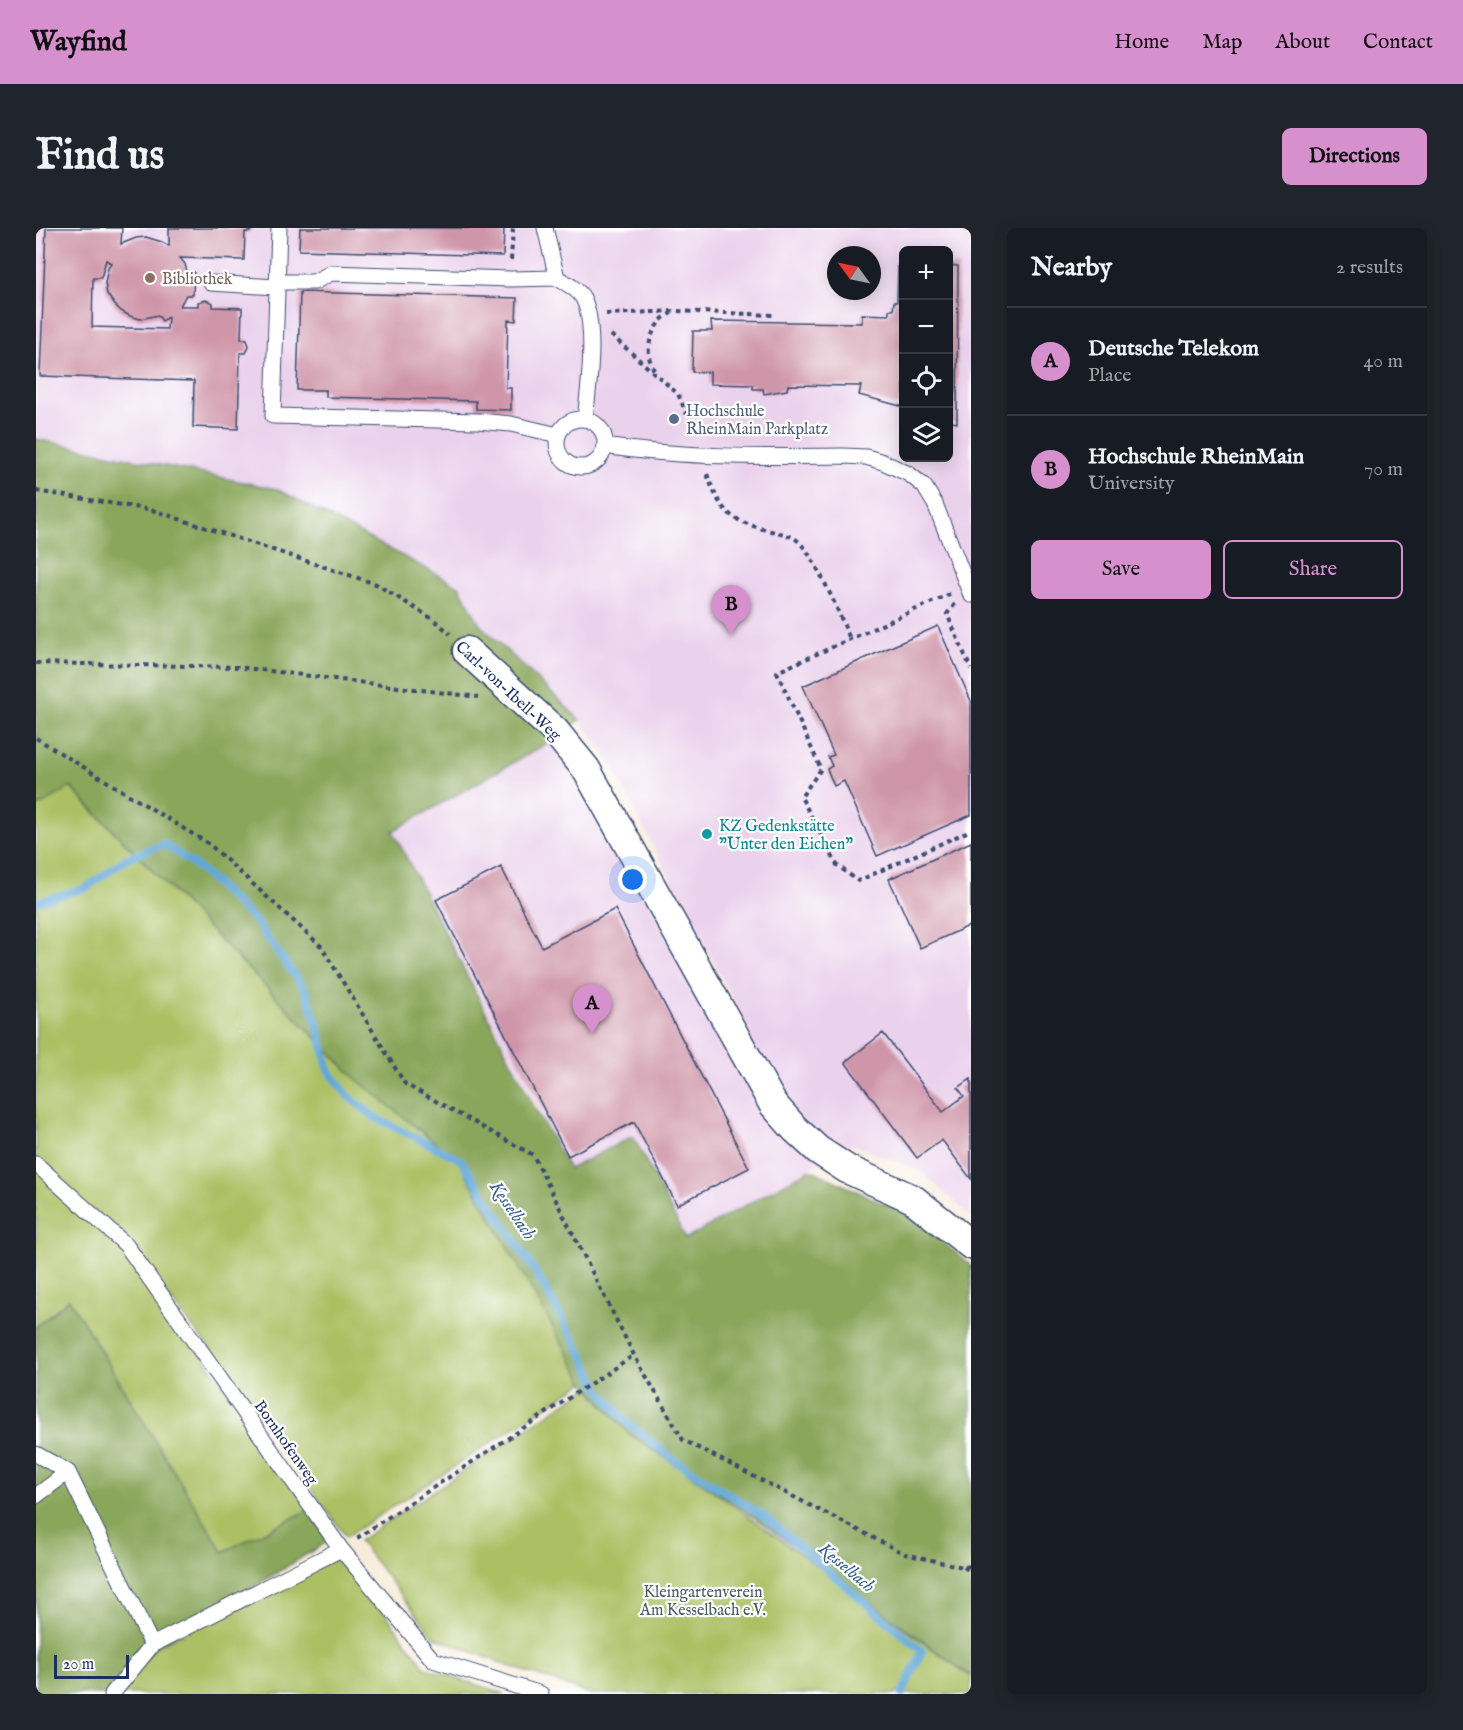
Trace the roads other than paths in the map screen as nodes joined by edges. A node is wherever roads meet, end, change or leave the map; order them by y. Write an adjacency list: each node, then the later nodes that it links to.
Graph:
1 (279, 228): 5 (lane)
2 (545, 228): 3 (lane)
3 (557, 278): 5 (lane); 6 (lane)
4 (211, 284): 5 (lane)
5 (277, 284): 7 (lane)
6 (585, 418): 7 (lane); 8 (lane)
7 (558, 435): 8 (lane)
8 (605, 446): 9 (lane)
9 (969, 591)
10 (467, 651): 12 (street, Carl-von-Ibell-Weg)
11 (36, 1164): 16 (lane, Bornhofenweg)
12 (971, 1245)
13 (36, 1454): 14 (lane)
14 (68, 1472): 15 (lane); 17 (lane)
15 (36, 1496)
16 (341, 1549): 17 (lane); 19 (lane, Bornhofenweg)
17 (152, 1645): 18 (lane)
18 (112, 1694)
19 (540, 1694)

